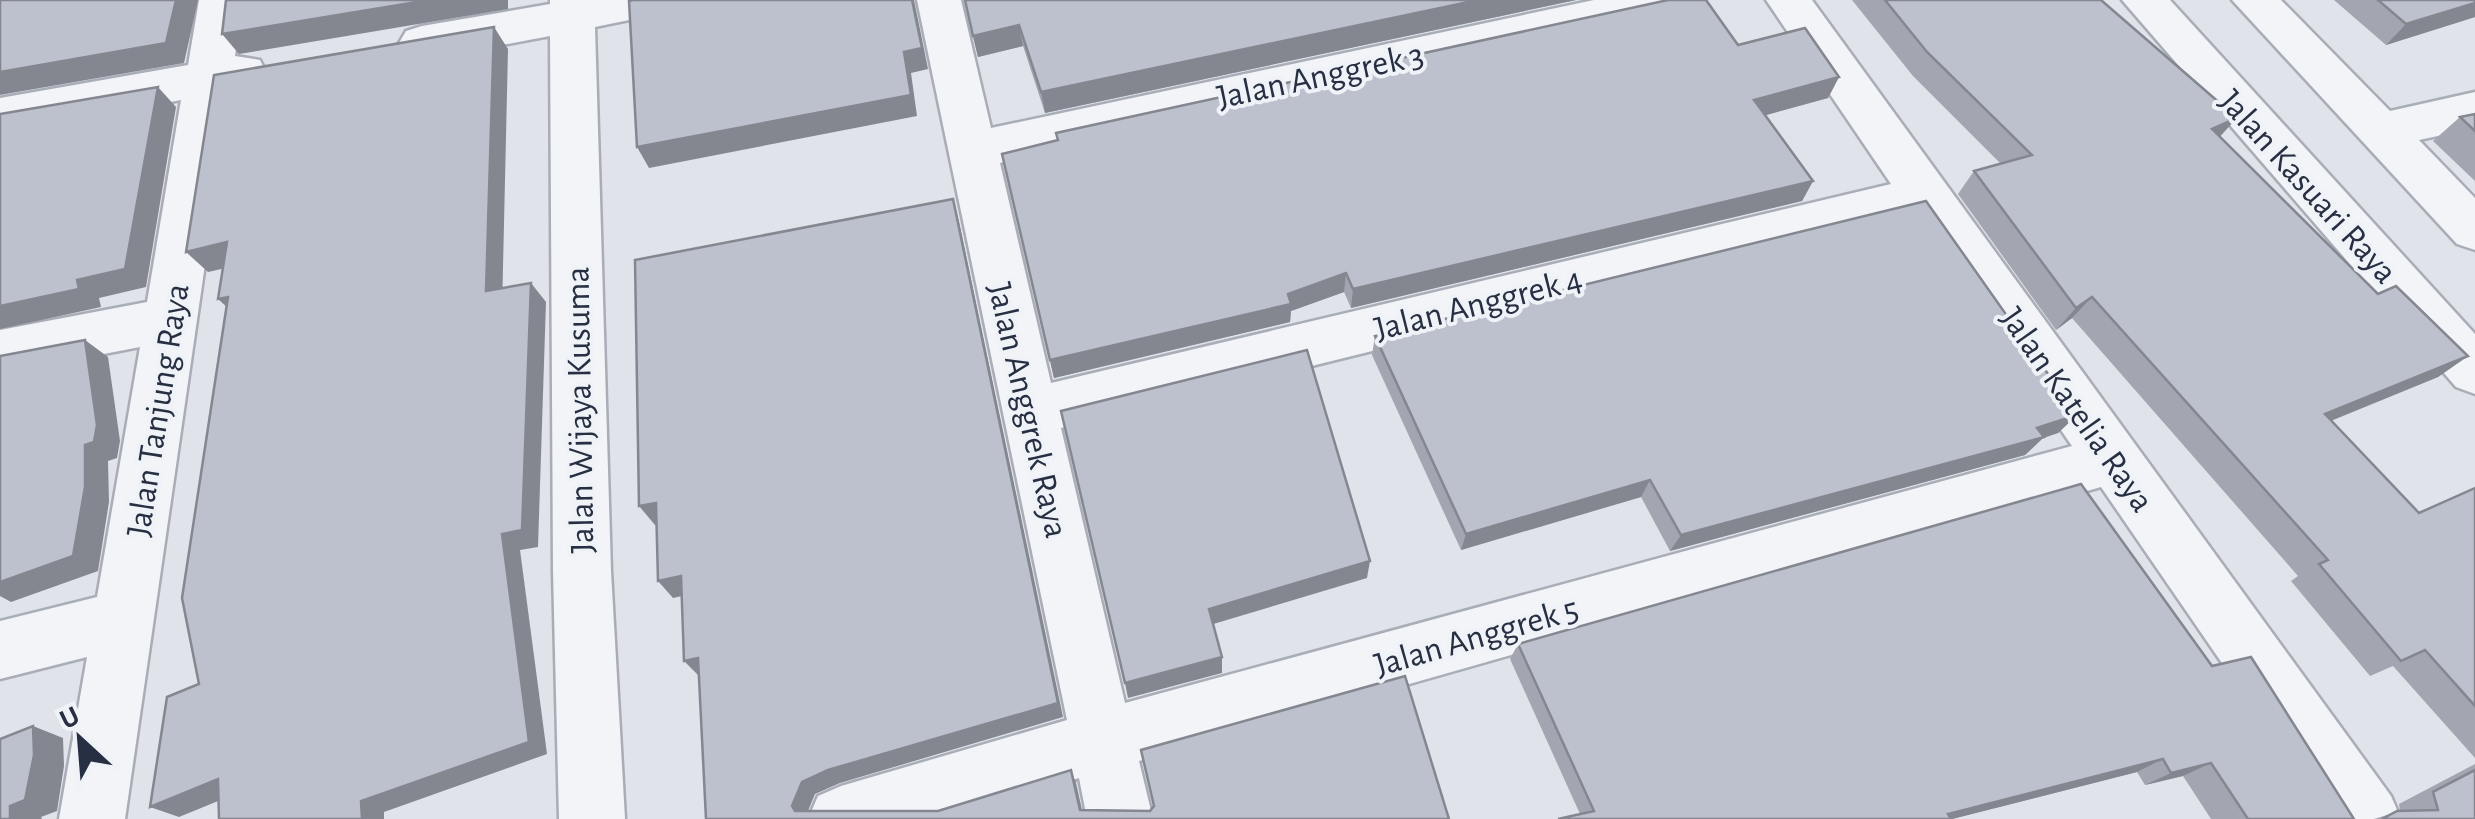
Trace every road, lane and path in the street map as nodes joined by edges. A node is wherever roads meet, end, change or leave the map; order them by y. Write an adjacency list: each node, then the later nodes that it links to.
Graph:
1 (221, 0): 11 (street, Jalan Tanjung Raya)
2 (658, 0): 8 (street)
3 (939, 0): 15 (street, Jalan Anggrek Raya)
4 (1668, 0): 15 (street, Jalan Anggrek 3)
5 (1788, 0): 16 (street, Jalan Katelia Raya)
6 (2144, 0): 20 (street, Jalan Kasuari Raya)
7 (2254, 0): 14 (street)
8 (573, 9): 9 (street); 28 (street, Jalan Wijaya Kusuma)
9 (381, 49)
10 (286, 65): 11 (street)
11 (209, 77): 13 (street); 18 (street, Jalan Tanjung Raya)
12 (2475, 110): 14 (street)
13 (0, 116)
14 (2380, 131): 17 (street)
15 (972, 151): 21 (street, Jalan Anggrek Raya)
16 (1926, 194): 21 (street, Jalan Anggrek 4); 22 (street, Jalan Katelia Raya)
17 (2475, 230)
18 (170, 319): 19 (street); 23 (street, Jalan Tanjung Raya)
19 (0, 352)
20 (2475, 371)
21 (1030, 412): 25 (street, Jalan Anggrek Raya)
22 (2114, 460): 25 (street, Jalan Anggrek 5); 26 (street, Jalan Katelia Raya)
23 (124, 619): 24 (street); 27 (street, Jalan Tanjung Raya)
24 (0, 650)
25 (1103, 740): 29 (street, Jalan Anggrek 5); 30 (street, Jalan Anggrek Raya)
26 (2361, 818)
27 (92, 819)
28 (592, 819)
29 (841, 819)
30 (1120, 819)

